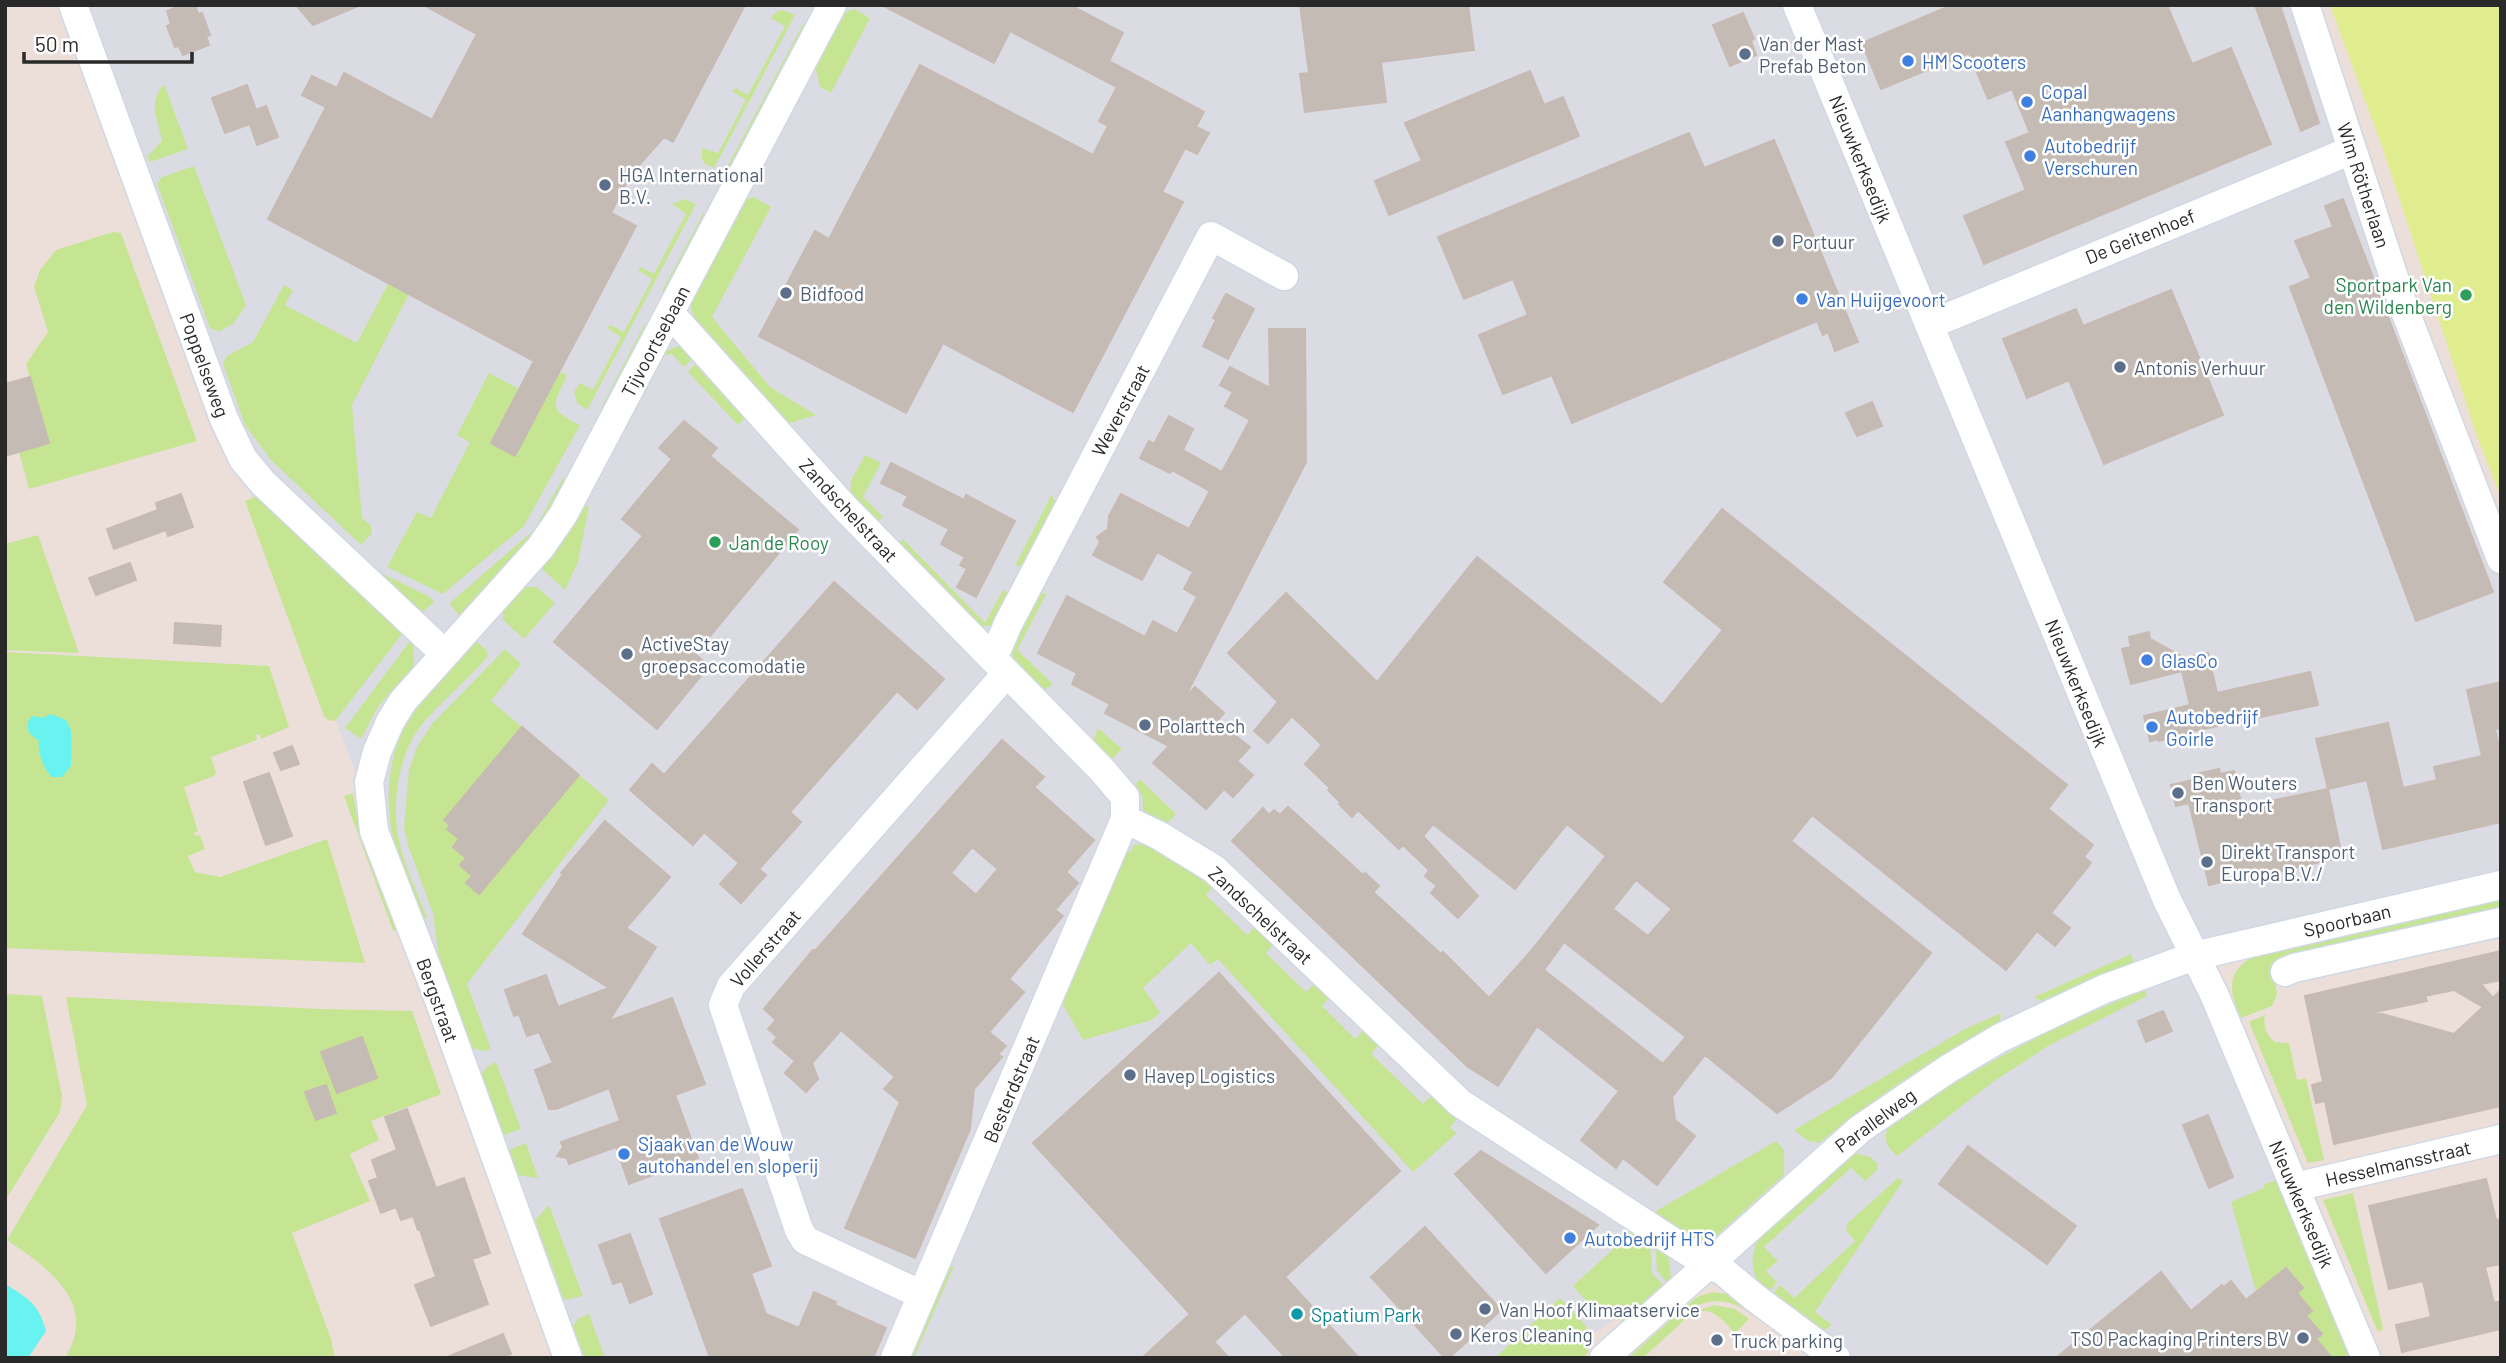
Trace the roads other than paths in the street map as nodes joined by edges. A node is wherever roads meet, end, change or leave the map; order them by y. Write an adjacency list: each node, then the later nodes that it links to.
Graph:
1 (73, 5): 10 (street, Poppelseweg)
2 (832, 5): 7 (street, Tijvoortsebaan)
3 (1797, 5): 8 (street, Nieuwkerksedijk)
4 (2305, 5): 5 (street, Wim Rötherlaan)
5 (2352, 150): 8 (street, De Geitenhoef); 9 (street, Wim Rötherlaan)
6 (1284, 276): 11 (street, Weverstraat)
7 (670, 313): 10 (street, Tijvoortsebaan); 11 (street, Zandschelstraat)
8 (1929, 325): 15 (street, Nieuwkerksedijk)
9 (2501, 559)
10 (444, 654): 22 (street, Bergstraat)
11 (1000, 666): 12 (street, Zandschelstraat); 20 (street, Vollerstraat)
12 (1125, 819): 19 (street, Zandschelstraat); 20 (street, Besterdstraat)
13 (2501, 885): 15 (street, Spoorbaan)
14 (2501, 922): 16 (street, Spoorbaan)
15 (2194, 956): 18 (street, Nieuwkerksedijk); 19 (street, Parallelweg)
16 (2285, 972)
17 (2501, 1139): 18 (street, Hesselmansstraat)
18 (2295, 1187): 25 (street, Nieuwkerksedijk)
19 (1707, 1264): 21 (street, Zandschelstraat); 24 (street, Parallelweg)
20 (922, 1295): 23 (street, Besterdstraat)
21 (1821, 1354)
22 (568, 1358)
23 (895, 1358)
24 (1604, 1358)
25 (2366, 1358)

